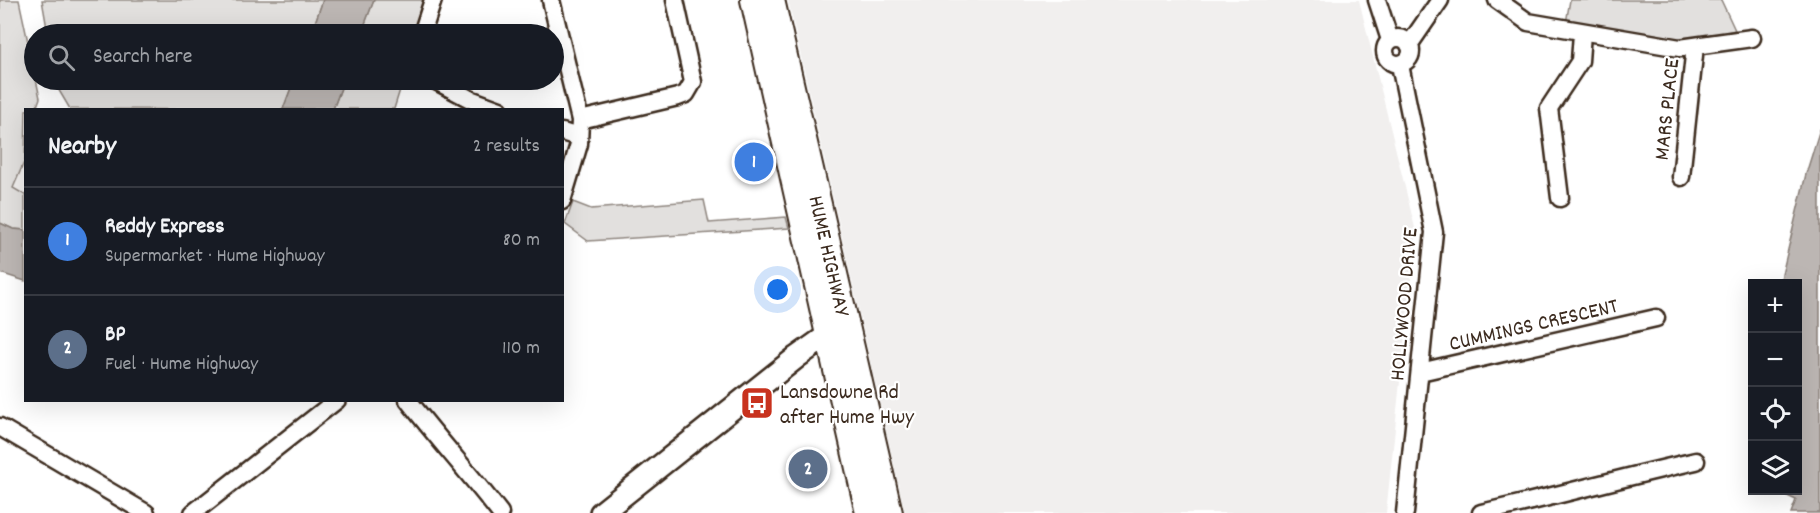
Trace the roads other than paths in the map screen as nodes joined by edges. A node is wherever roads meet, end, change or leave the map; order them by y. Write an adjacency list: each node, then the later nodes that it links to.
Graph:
1 (433, 0): 10 (street)
2 (551, 0): 11 (street)
3 (675, 0): 22 (street)
4 (740, 0): 12 (highway)
5 (753, 0): 12 (highway, HUME HIGHWAY)
6 (772, 0): 27 (highway, HUME HIGHWAY)
7 (1377, 0): 15 (street)
8 (1440, 0): 16 (street)
9 (1497, 0): 13 (street)
10 (425, 24)
11 (555, 24)
12 (760, 30): 27 (highway, HUME HIGHWAY)
13 (1582, 33): 17 (street); 25 (street)
14 (1752, 38): 17 (street)
15 (1390, 40): 16 (street); 18 (street)
16 (1409, 45): 18 (street)
17 (1695, 46): 23 (street, MARS PLACE)
18 (1400, 65): 28 (street, HOLLYWOOD DRIVE)
19 (564, 73): 22 (street)
20 (453, 90): 21 (street)
21 (495, 108)
22 (574, 130): 24 (street)
23 (1681, 177)
24 (564, 194)
25 (1560, 198)
26 (1656, 318): 28 (street, CUMMINGS CRESCENT)
27 (838, 333): 37 (main road); 38 (highway, HUME HIGHWAY); 39 (highway, HUME HIGHWAY)
28 (1420, 372): 40 (street, HOLLYWOOD DRIVE)
29 (334, 402): 35 (street)
30 (410, 402): 36 (street)
31 (0, 427): 34 (street)
32 (1696, 461): 33 (street)
33 (1548, 506): 41 (street)
34 (146, 513)
35 (193, 513)
36 (500, 513)
37 (601, 513)
38 (868, 513)
39 (890, 513)
40 (1406, 513)
41 (1481, 513)

